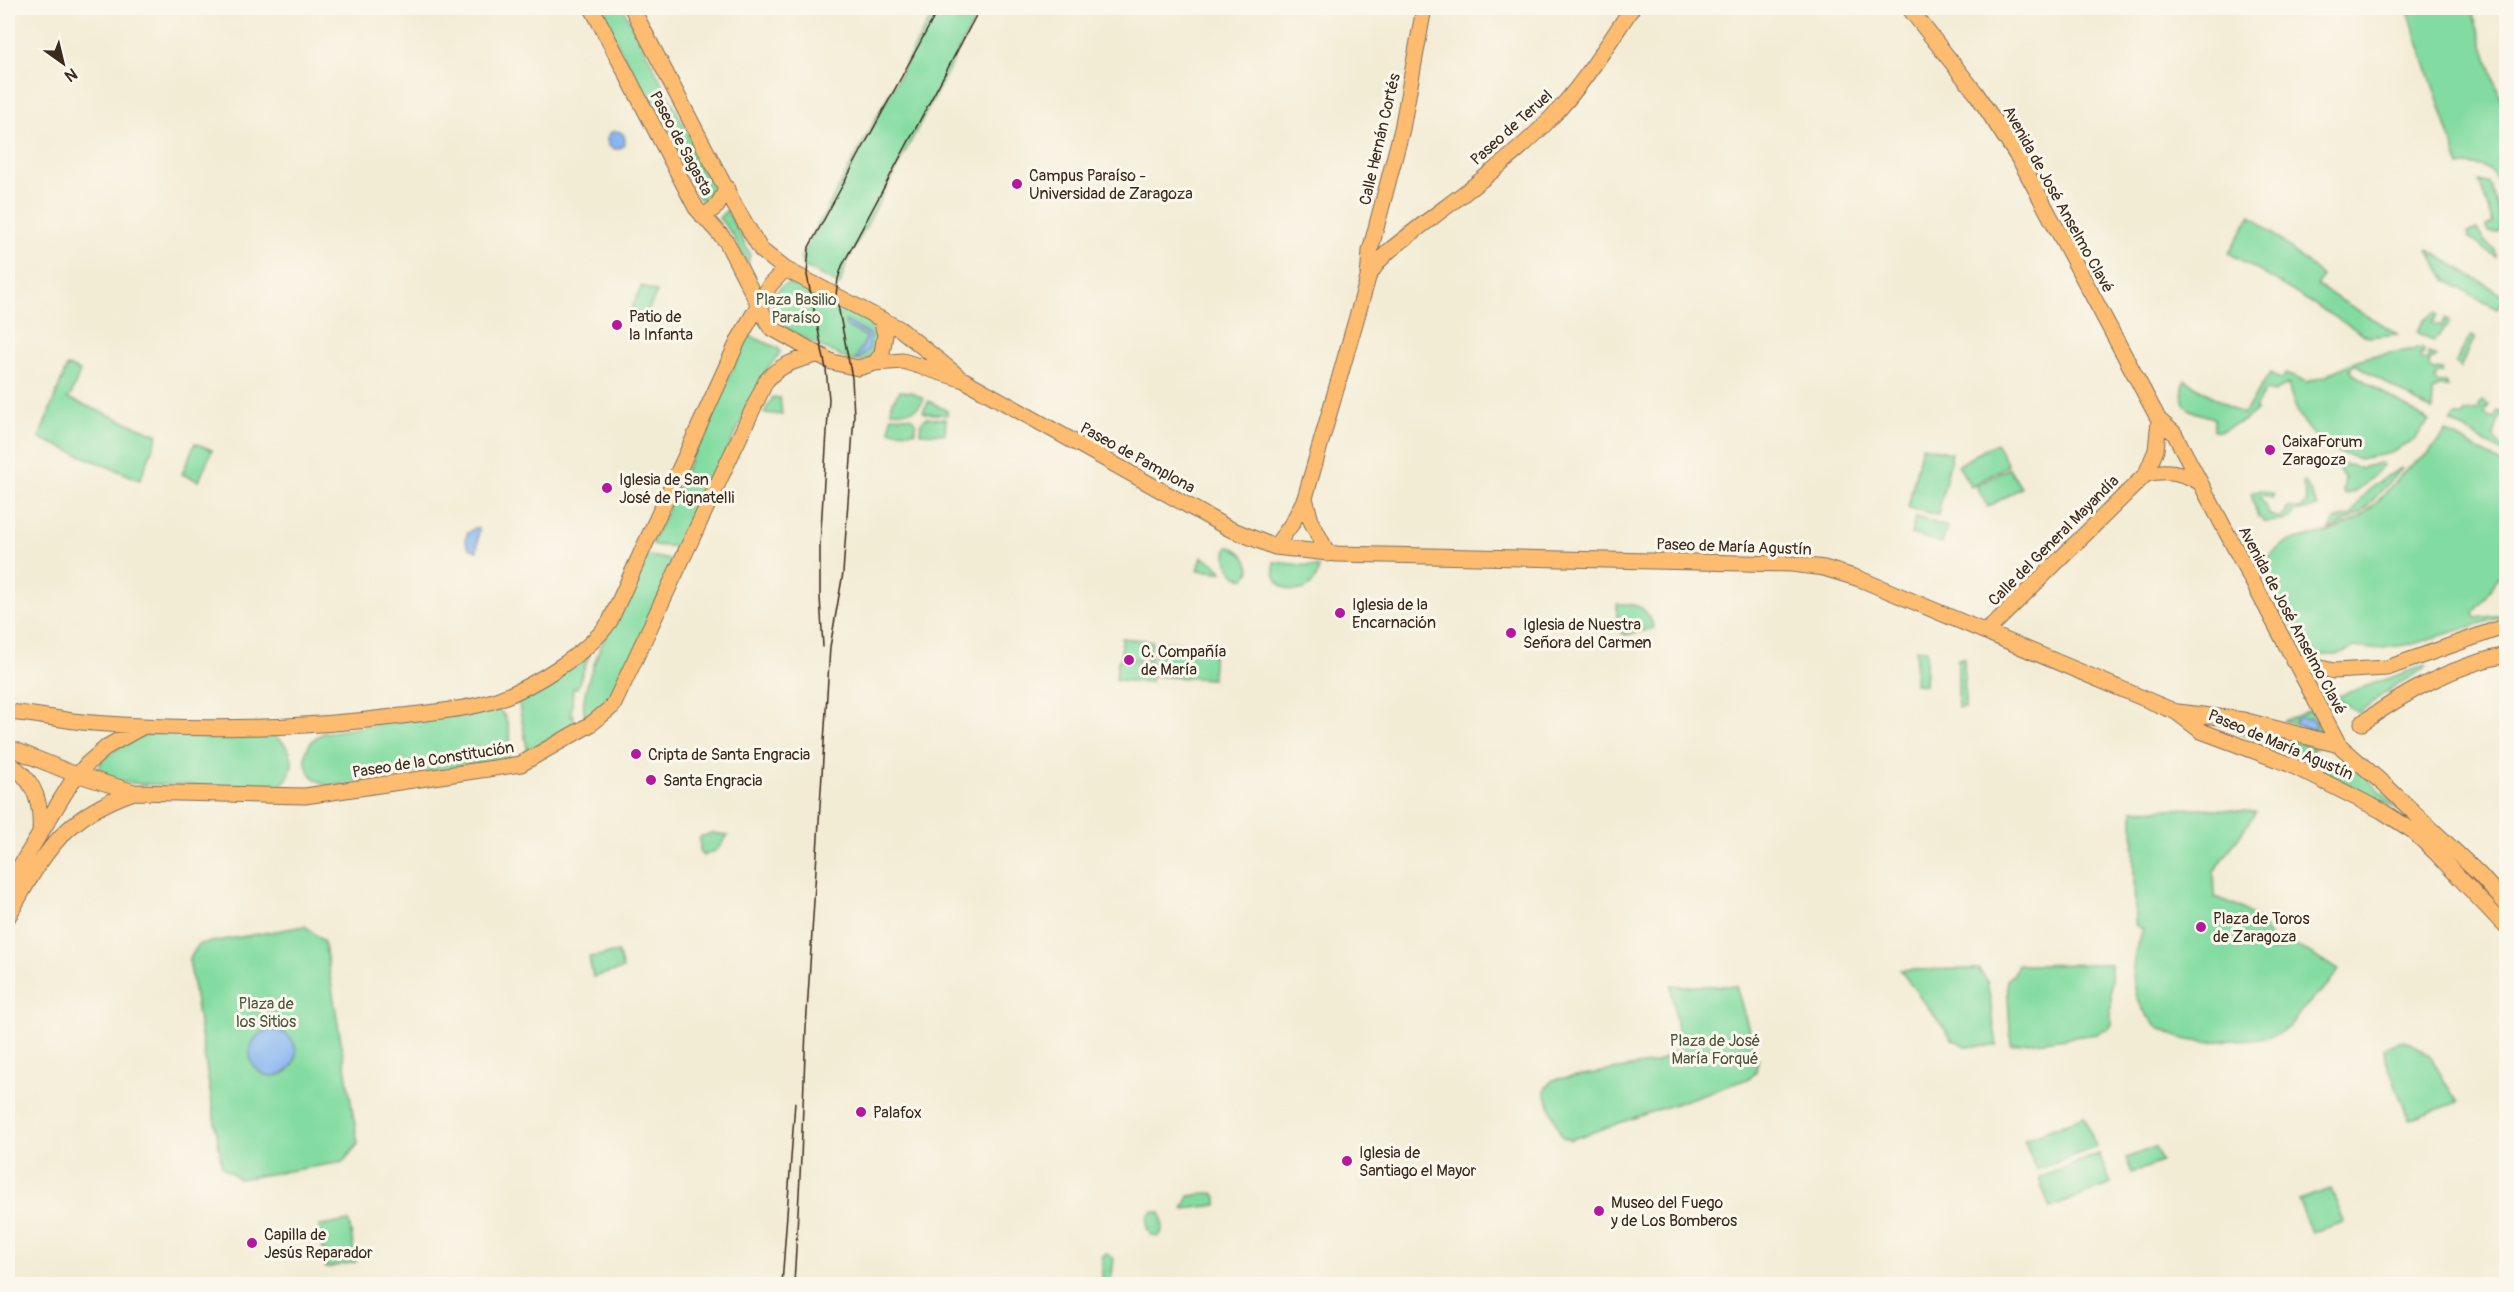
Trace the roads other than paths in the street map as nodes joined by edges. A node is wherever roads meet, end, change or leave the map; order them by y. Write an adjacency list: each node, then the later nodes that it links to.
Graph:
1 (592, 8): 7 (main road, Paseo de Sagasta)
2 (632, 8): 6 (main road, Paseo de Sagasta)
3 (1424, 8): 10 (main road, Calle Hernán Cortés)
4 (1632, 8): 8 (main road, Paseo de Teruel)
5 (1909, 8): 16 (main road, Avenida de José Anselmo Clavé)
6 (727, 188): 7 (main road); 9 (main road, Paseo de Sagasta)
7 (703, 217): 11 (main road, Paseo de Sagasta)
8 (1389, 251): 10 (main road, Calle Hernán Cortés)
9 (785, 269): 11 (main road); 12 (main road)
10 (1368, 278): 19 (main road, Calle Hernán Cortés)
11 (757, 306): 13 (main road); 32 (main road)
12 (880, 319): 14 (main road); 15 (main road, Paseo de Pamplona)
13 (817, 355): 14 (main road); 37 (main road, Paseo de la Constitución)
14 (875, 363): 15 (main road, Paseo de Pamplona)
15 (964, 381): 20 (main road, Paseo de Pamplona)
16 (2159, 420): 17 (main road); 18 (main road, Avenida de José Anselmo Clavé)
17 (2146, 474): 18 (main road); 24 (main road, Calle del General Mayandía)
18 (2199, 482): 26 (main road, Avenida de José Anselmo Clavé)
19 (1305, 498): 20 (main road, Calle Hernán Cortés); 22 (main road)
20 (1275, 547): 21 (main road, Paseo de Pamplona)
21 (1299, 552): 22 (main road, Paseo de María Agustín)
22 (1328, 554): 24 (main road, Paseo de María Agustín)
23 (2506, 626): 26 (main road)
24 (1986, 632): 29 (main road, Paseo de María Agustín)
25 (2506, 655): 31 (main road)
26 (2293, 661): 33 (main road, Avenida de José Anselmo Clavé)
27 (8, 707): 30 (main road)
28 (8, 712): 30 (main road)
29 (2176, 712): 33 (main road, Paseo de María Agustín); 42 (main road, Paseo de María Agustín)
30 (28, 714): 32 (main road)
31 (2362, 723)
32 (142, 726): 36 (main road)
33 (2339, 745): 40 (main road, Paseo de María Agustín)
34 (8, 747): 36 (main road, Paseo de la Constitución)
35 (8, 763): 38 (main road)
36 (78, 775): 37 (main road, Paseo de la Constitución); 38 (main road)
37 (134, 792): 41 (main road)
38 (40, 833): 39 (main road)
39 (8, 886)
40 (2506, 904)
41 (8, 917)
42 (2506, 927)

